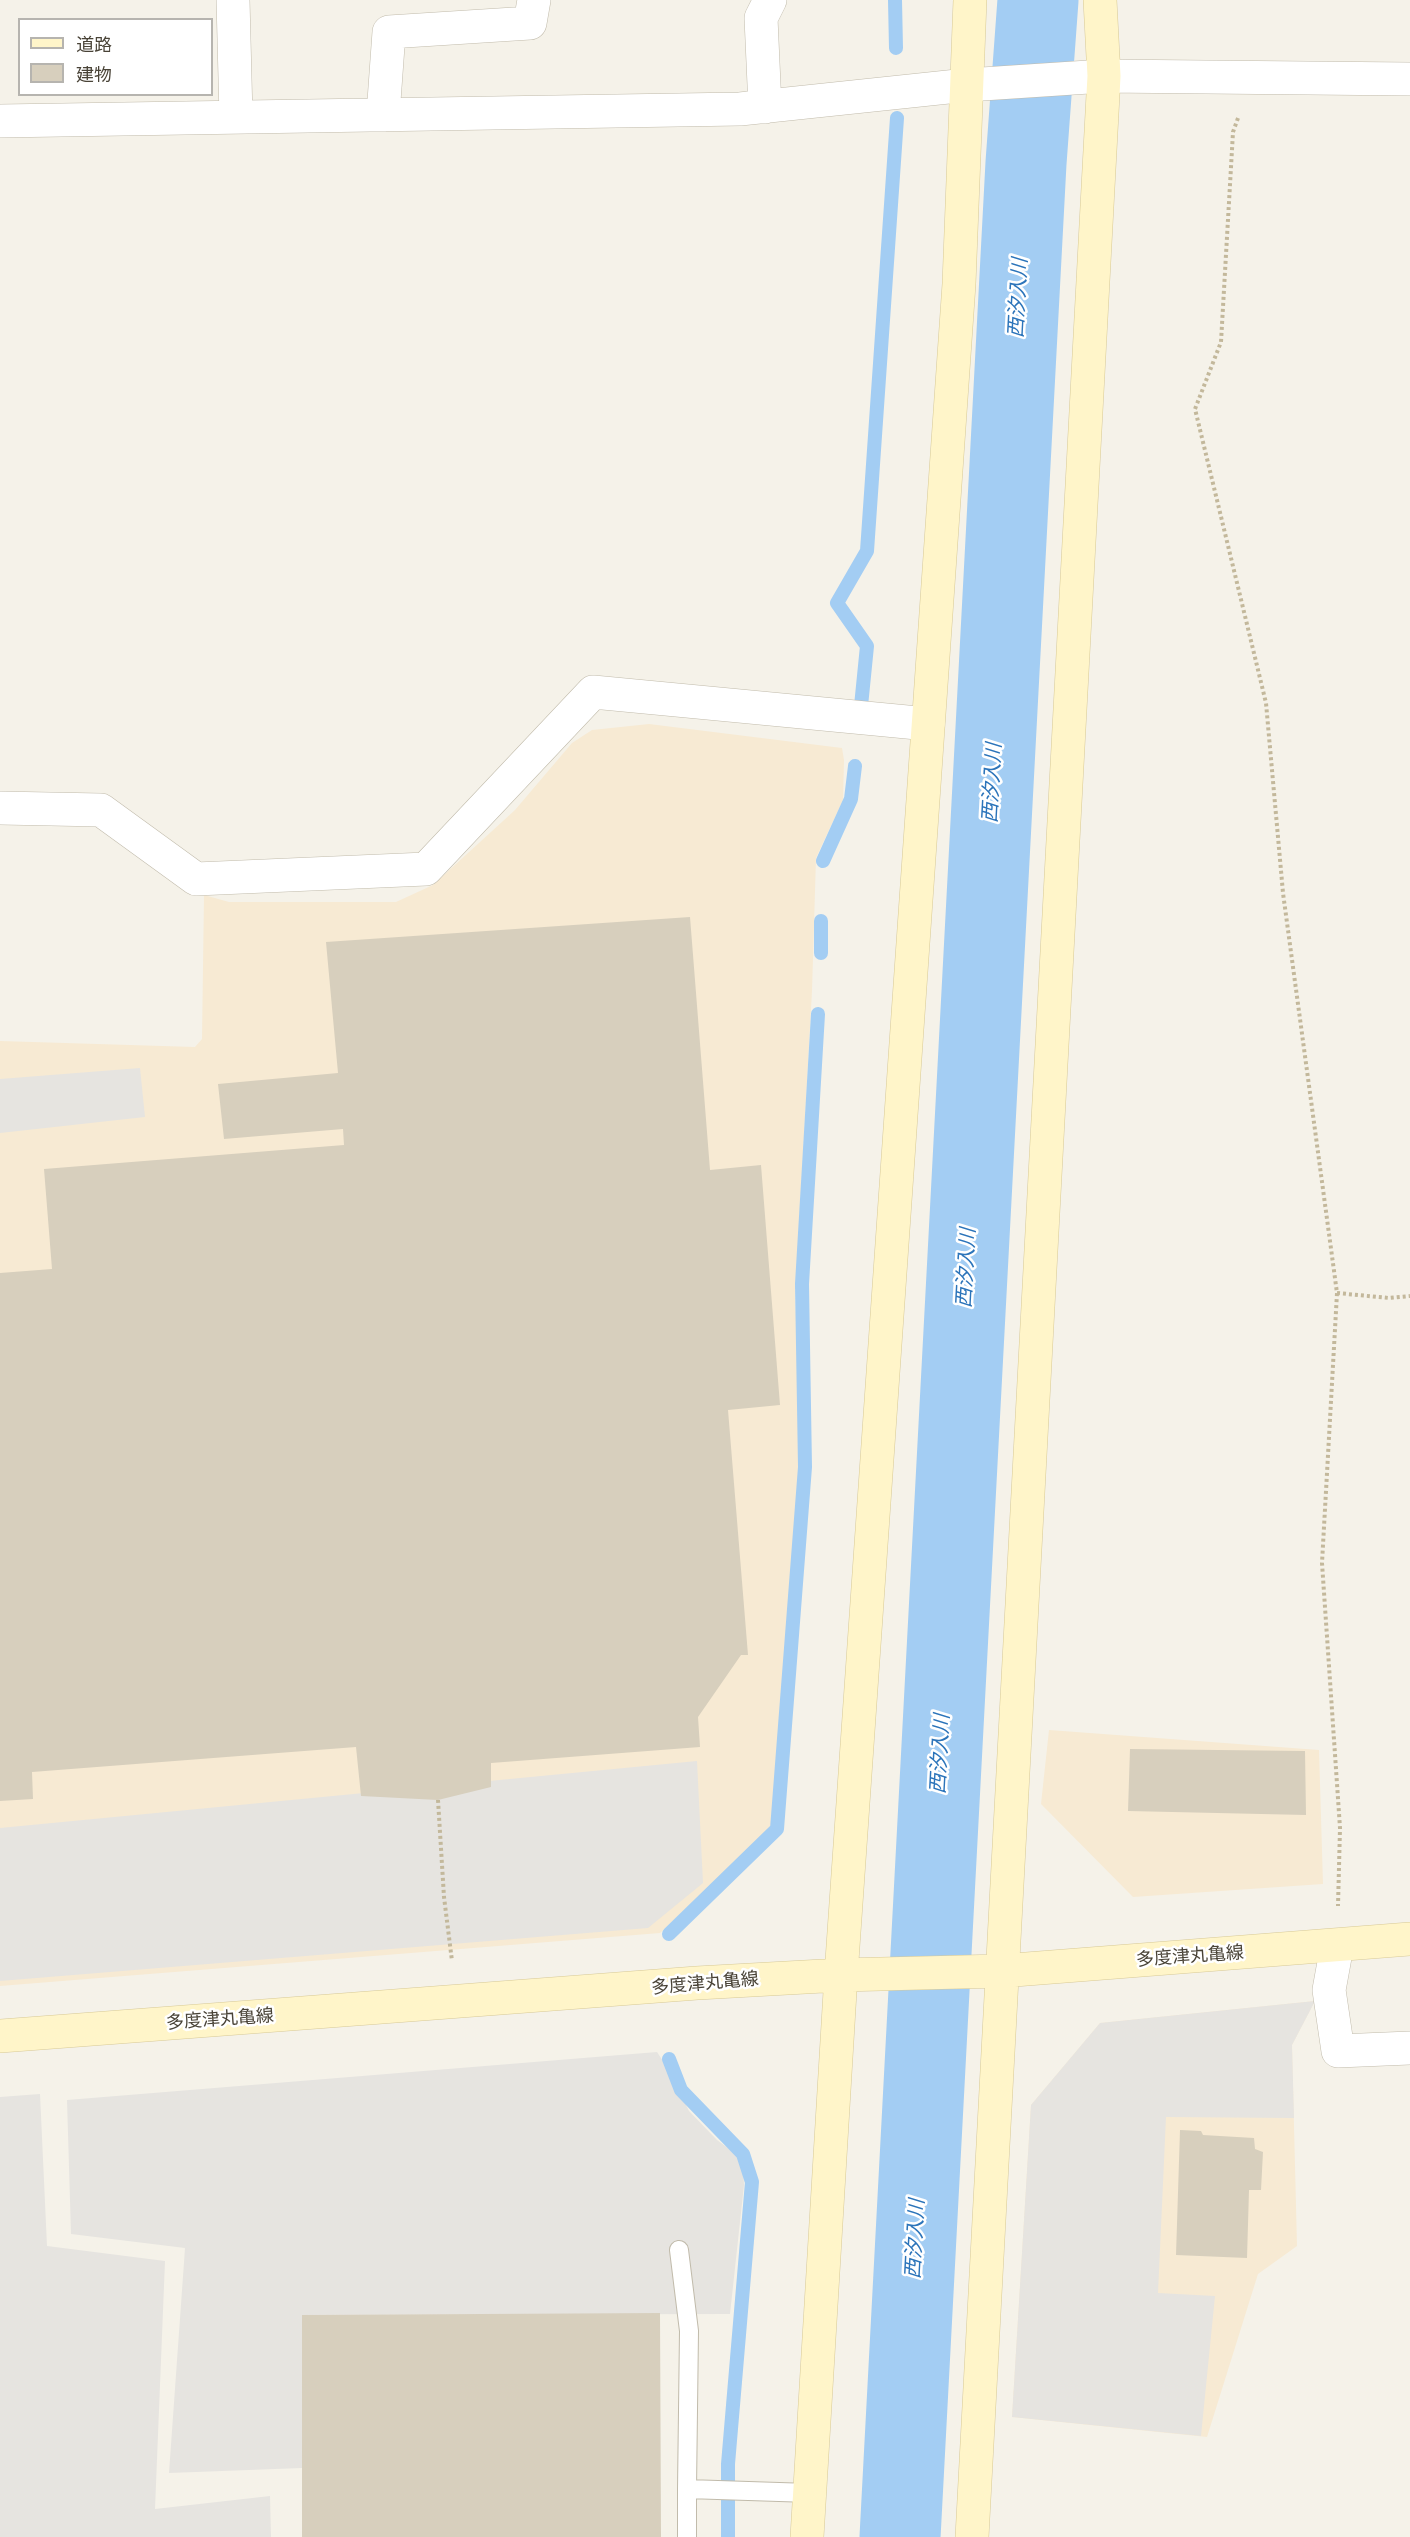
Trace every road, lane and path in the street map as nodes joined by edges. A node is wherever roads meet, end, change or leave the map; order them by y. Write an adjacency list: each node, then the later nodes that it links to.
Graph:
1 (233, 0): 12 (street)
2 (534, 0): 11 (street)
3 (770, 0): 10 (street)
4 (970, 0): 9 (street)
5 (1100, 0): 6 (street)
6 (1104, 76): 7 (street); 9 (street); 22 (street)
7 (1253, 78): 8 (street); 16 (path)
8 (1410, 79)
9 (967, 85): 10 (street); 14 (street)
10 (765, 106): 11 (street)
11 (383, 115): 12 (street)
12 (236, 117): 13 (street)
13 (0, 121)
14 (928, 724): 15 (street); 23 (street)
15 (0, 808)
16 (1337, 1293): 17 (path); 20 (path)
17 (1410, 1296)
18 (438, 1800): 21 (path)
19 (1410, 1940): 20 (street, 多度津丸亀線)
20 (1337, 1946): 22 (street, 多度津丸亀線); 25 (street)
21 (452, 1961)
22 (1001, 1971): 23 (street, 多度津丸亀線); 31 (street)
23 (841, 1974): 24 (street, 多度津丸亀線); 28 (street)
24 (0, 2036)
25 (1410, 2048)
26 (679, 2250): 27 (lane)
27 (687, 2489): 28 (lane); 29 (lane)
28 (810, 2493): 30 (street)
29 (687, 2537)
30 (807, 2537)
31 (972, 2537)

